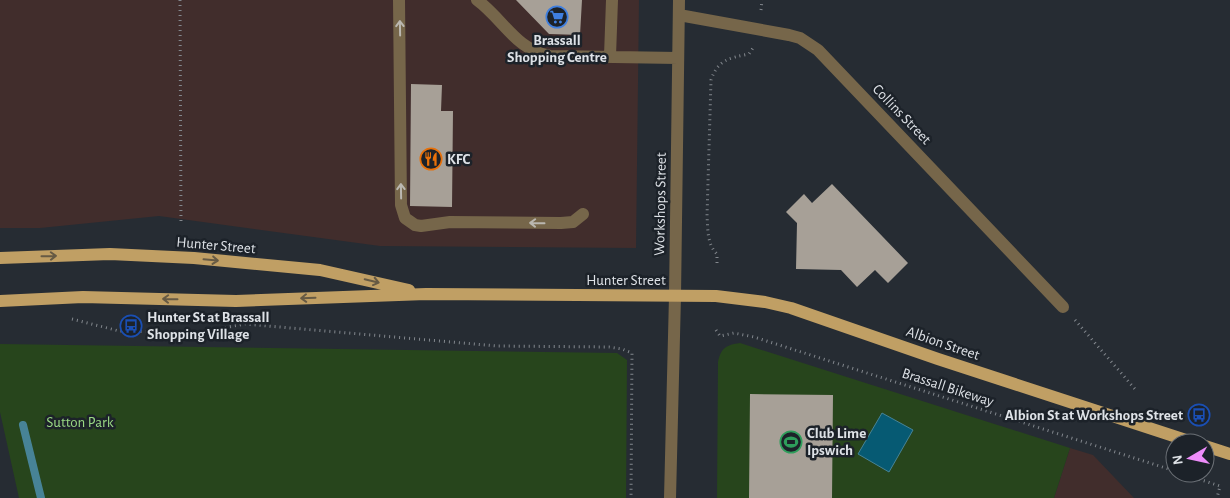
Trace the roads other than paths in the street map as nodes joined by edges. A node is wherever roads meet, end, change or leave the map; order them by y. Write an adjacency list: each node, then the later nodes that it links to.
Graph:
1 (399, 0): 8 (street, one-way to 1)
2 (477, 0): 6 (street)
3 (612, 0): 6 (street)
4 (679, 0): 5 (street, Workshops Street)
5 (678, 14): 7 (street, Workshops Street); 13 (street, Collins Street)
6 (610, 56): 7 (street)
7 (678, 58): 11 (street, Workshops Street)
8 (583, 214)
9 (0, 258): 10 (main road, Hunter Street, one-way to 10)
10 (426, 294): 11 (main road, Hunter Street); 12 (main road, Hunter Street, one-way to 12)
11 (675, 296): 14 (main road, Albion Street); 17 (street, Workshops Street)
12 (0, 300)
13 (1063, 307)
14 (1165, 433)
15 (1215, 449): 16 (main road)
16 (1230, 454)
17 (670, 498)

